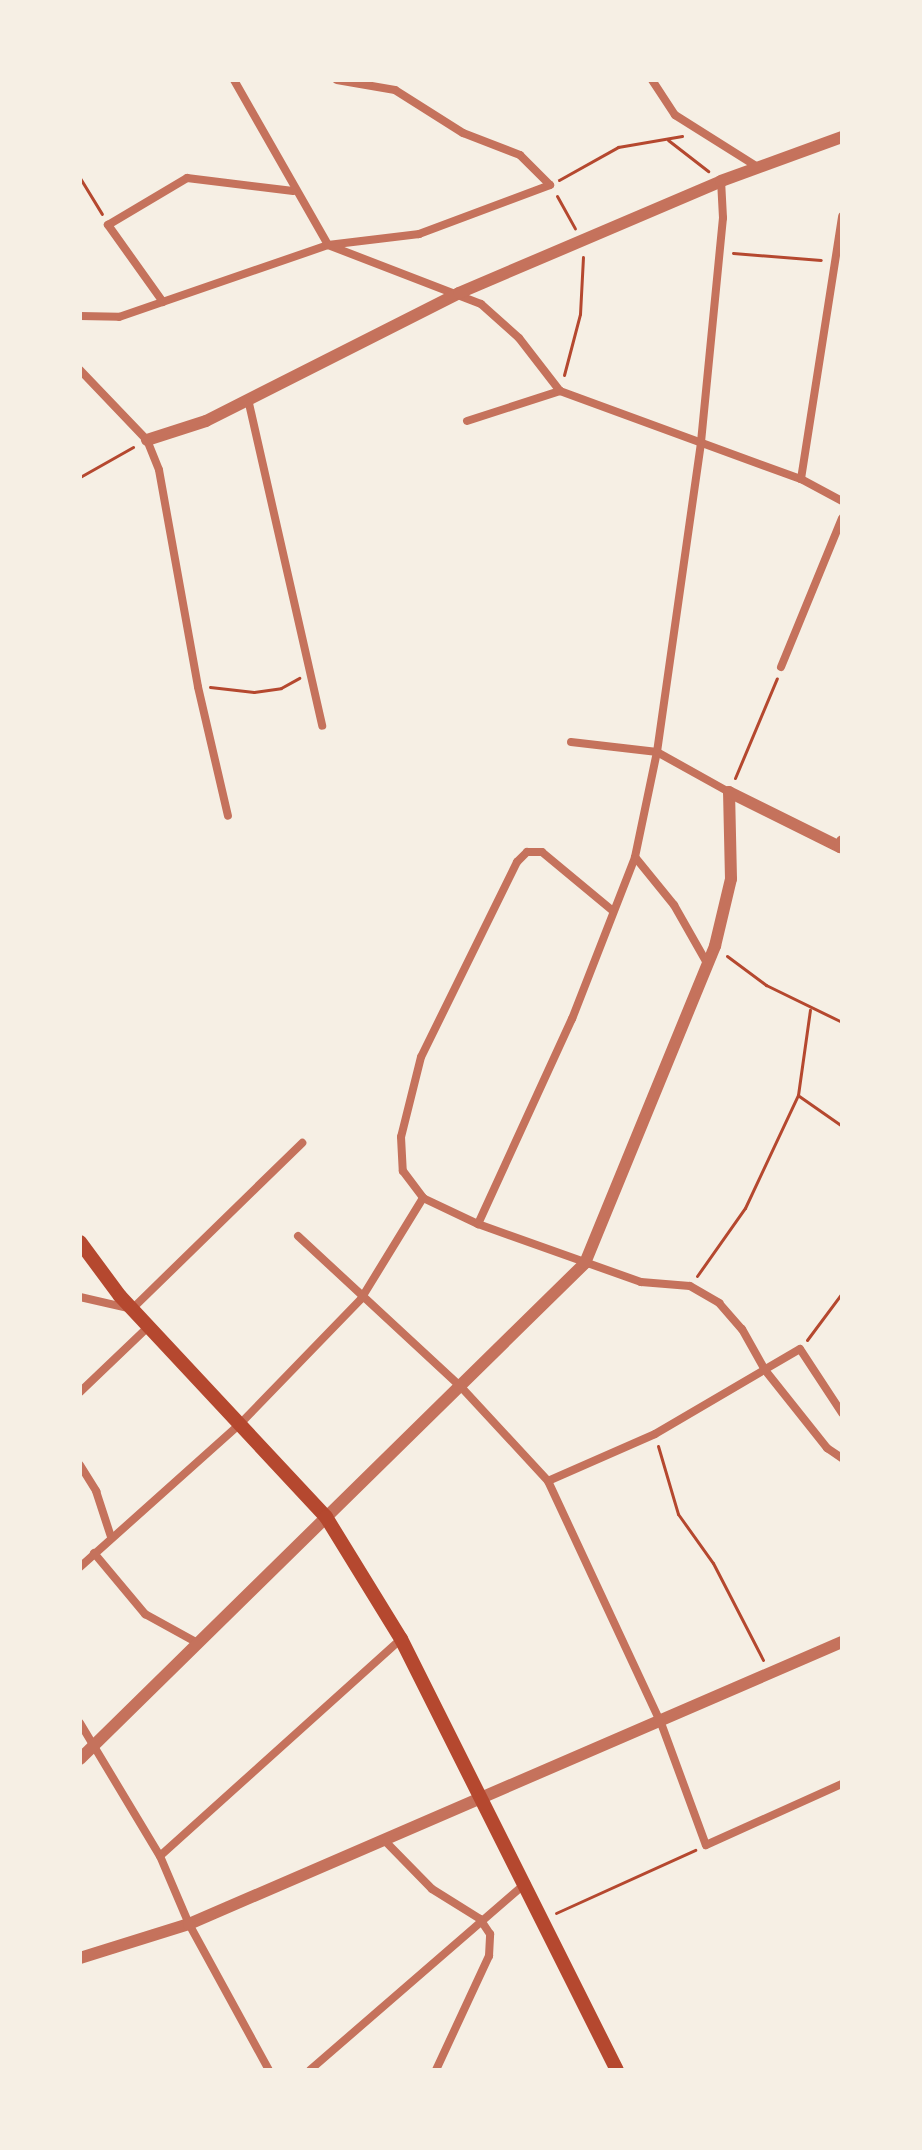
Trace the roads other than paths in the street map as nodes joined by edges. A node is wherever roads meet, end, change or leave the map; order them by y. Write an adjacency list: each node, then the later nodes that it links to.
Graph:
1 (234, 80): 7 (street)
2 (337, 80): 9 (street)
3 (652, 80): 5 (street)
4 (842, 137): 5 (street)
5 (756, 166): 6 (street)
6 (721, 181): 11 (street); 19 (street)
7 (293, 191): 9 (street); 12 (street)
8 (842, 216): 10 (street)
9 (328, 245): 11 (street); 12 (street)
10 (839, 262): 20 (street)
11 (459, 293): 15 (street); 16 (street)
12 (163, 302): 13 (street)
13 (80, 316)
14 (80, 370): 18 (street)
15 (560, 391): 17 (street); 19 (street)
16 (248, 398): 18 (street); 24 (street)
17 (467, 421)
18 (147, 440): 28 (street)
19 (701, 442): 20 (street); 26 (street)
20 (801, 479): 21 (street)
21 (842, 501)
22 (842, 518): 23 (street)
23 (781, 667)
24 (322, 726)
25 (571, 742): 26 (street)
26 (657, 752): 27 (street); 30 (street)
27 (729, 792): 29 (street); 32 (street)
28 (228, 816)
29 (841, 845)
30 (635, 857): 31 (street); 32 (street)
31 (613, 911): 34 (street); 35 (street)
32 (707, 963): 38 (street)
33 (302, 1143): 41 (street)
34 (423, 1198): 35 (street); 40 (street)
35 (478, 1224): 38 (street)
36 (298, 1236): 40 (street)
37 (80, 1242): 41 (main road)
38 (585, 1263): 43 (street); 44 (street)
39 (80, 1297): 41 (street)
40 (361, 1299): 44 (street); 47 (street)
41 (132, 1309): 42 (main road)
42 (149, 1326): 45 (street); 47 (main road)
43 (765, 1370): 46 (street); 48 (street); 50 (street)
44 (462, 1388): 50 (street); 51 (street)
45 (80, 1392)
46 (842, 1413)
47 (239, 1425): 51 (main road); 52 (street)
48 (842, 1458)
49 (80, 1465): 52 (street)
50 (548, 1481): 59 (street)
51 (326, 1517): 55 (main road); 56 (street)
52 (111, 1537): 53 (street)
53 (94, 1553): 54 (street); 56 (street)
54 (80, 1567)
55 (401, 1639): 63 (main road); 65 (street)
56 (194, 1641): 60 (street)
57 (842, 1642): 59 (street)
58 (80, 1723): 60 (street)
59 (661, 1723): 62 (street); 63 (street)
60 (92, 1749): 61 (street); 65 (street)
61 (80, 1759)
62 (842, 1784)
63 (481, 1799): 64 (street); 66 (main road)
64 (385, 1841): 67 (street); 68 (street)
65 (160, 1856): 68 (street)
66 (526, 1883): 67 (street); 73 (main road)
67 (480, 1919): 71 (street); 72 (street)
68 (189, 1924): 69 (street); 70 (street)
69 (80, 1958)
70 (269, 2070)
71 (310, 2070)
72 (436, 2070)
73 (617, 2070)

